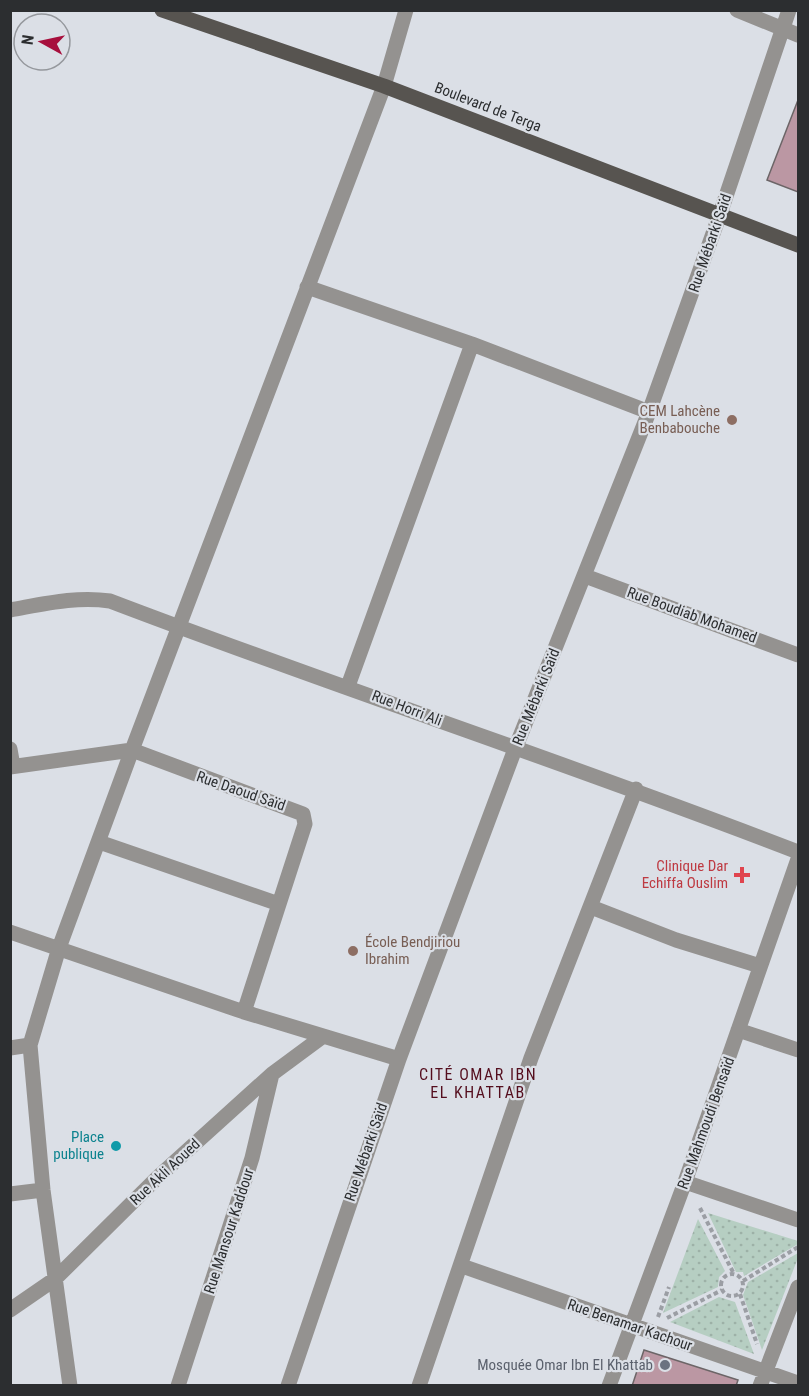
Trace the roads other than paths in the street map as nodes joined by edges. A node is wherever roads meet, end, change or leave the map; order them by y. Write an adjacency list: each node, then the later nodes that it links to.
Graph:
1 (162, 10): 7 (main road, Boulevard de Terga)
2 (406, 10): 7 (street)
3 (737, 10): 5 (street)
4 (789, 10): 5 (street, Rue Mébarki Saïd)
5 (781, 28): 6 (street); 8 (street, Rue Mébarki Saïd)
6 (798, 35)
7 (384, 86): 8 (main road, Boulevard de Terga); 10 (street)
8 (720, 214): 9 (main road, Boulevard de Terga); 12 (street, Rue Mébarki Saïd)
9 (798, 245)
10 (308, 287): 11 (street); 15 (street)
11 (472, 344): 12 (street); 17 (street)
12 (649, 412): 13 (street, Rue Mébarki Saïd)
13 (585, 576): 16 (street, Rue Boudiab Mohamed); 19 (street, Rue Mébarki Saïd)
14 (10, 610): 15 (street, Rue Horri Ali)
15 (178, 627): 17 (street, Rue Horri Ali); 20 (street)
16 (798, 655)
17 (348, 686): 19 (street, Rue Horri Ali)
18 (10, 749): 21 (street)
19 (515, 749): 22 (street, Rue Horri Ali); 37 (street, Rue Mébarki Saïd)
20 (132, 750): 21 (street, Rue Daoud Saïd); 23 (street); 26 (street, Rue Daoud Saïd)
21 (12, 767)
22 (636, 789): 24 (street, Rue Horri Ali); 27 (street)
23 (99, 842): 26 (street); 29 (street)
24 (798, 852)
25 (798, 859): 30 (street, Rue Mahmoudi Bensaïd)
26 (279, 904): 31 (street, Rue Daoud Saïd)
27 (591, 907): 30 (street); 43 (street)
28 (10, 932): 29 (street)
29 (59, 948): 31 (street); 34 (street)
30 (760, 966): 32 (street, Rue Mahmoudi Bensaïd)
31 (244, 1012): 33 (street)
32 (738, 1030): 36 (street); 39 (street, Rue Mahmoudi Bensaïd)
33 (322, 1037): 37 (street); 38 (street, Rue Akli Aoued)
34 (30, 1045): 35 (street); 40 (street)
35 (10, 1048)
36 (798, 1050)
37 (399, 1059): 52 (street, Rue Mébarki Saïd)
38 (272, 1074): 44 (street, Rue Akli Aoued); 51 (street, Rue Mansour Kaddour)
39 (685, 1182): 42 (street); 47 (street, Rue Mahmoudi Bensaïd)
40 (43, 1190): 41 (street); 44 (street)
41 (10, 1194)
42 (798, 1220)
43 (462, 1266): 47 (street, Rue Benamar Kachour); 53 (street)
44 (55, 1279): 46 (street, Rue Akli Aoued); 50 (street)
45 (798, 1287): 48 (street)
46 (10, 1310)
47 (631, 1325): 48 (street, Rue Benamar Kachour); 54 (street, Rue Mahmoudi Bensaïd)
48 (763, 1379): 49 (street, Rue Benamar Kachour)
49 (798, 1383)
50 (70, 1386)
51 (178, 1386)
52 (288, 1386)
53 (419, 1386)
54 (609, 1386)

